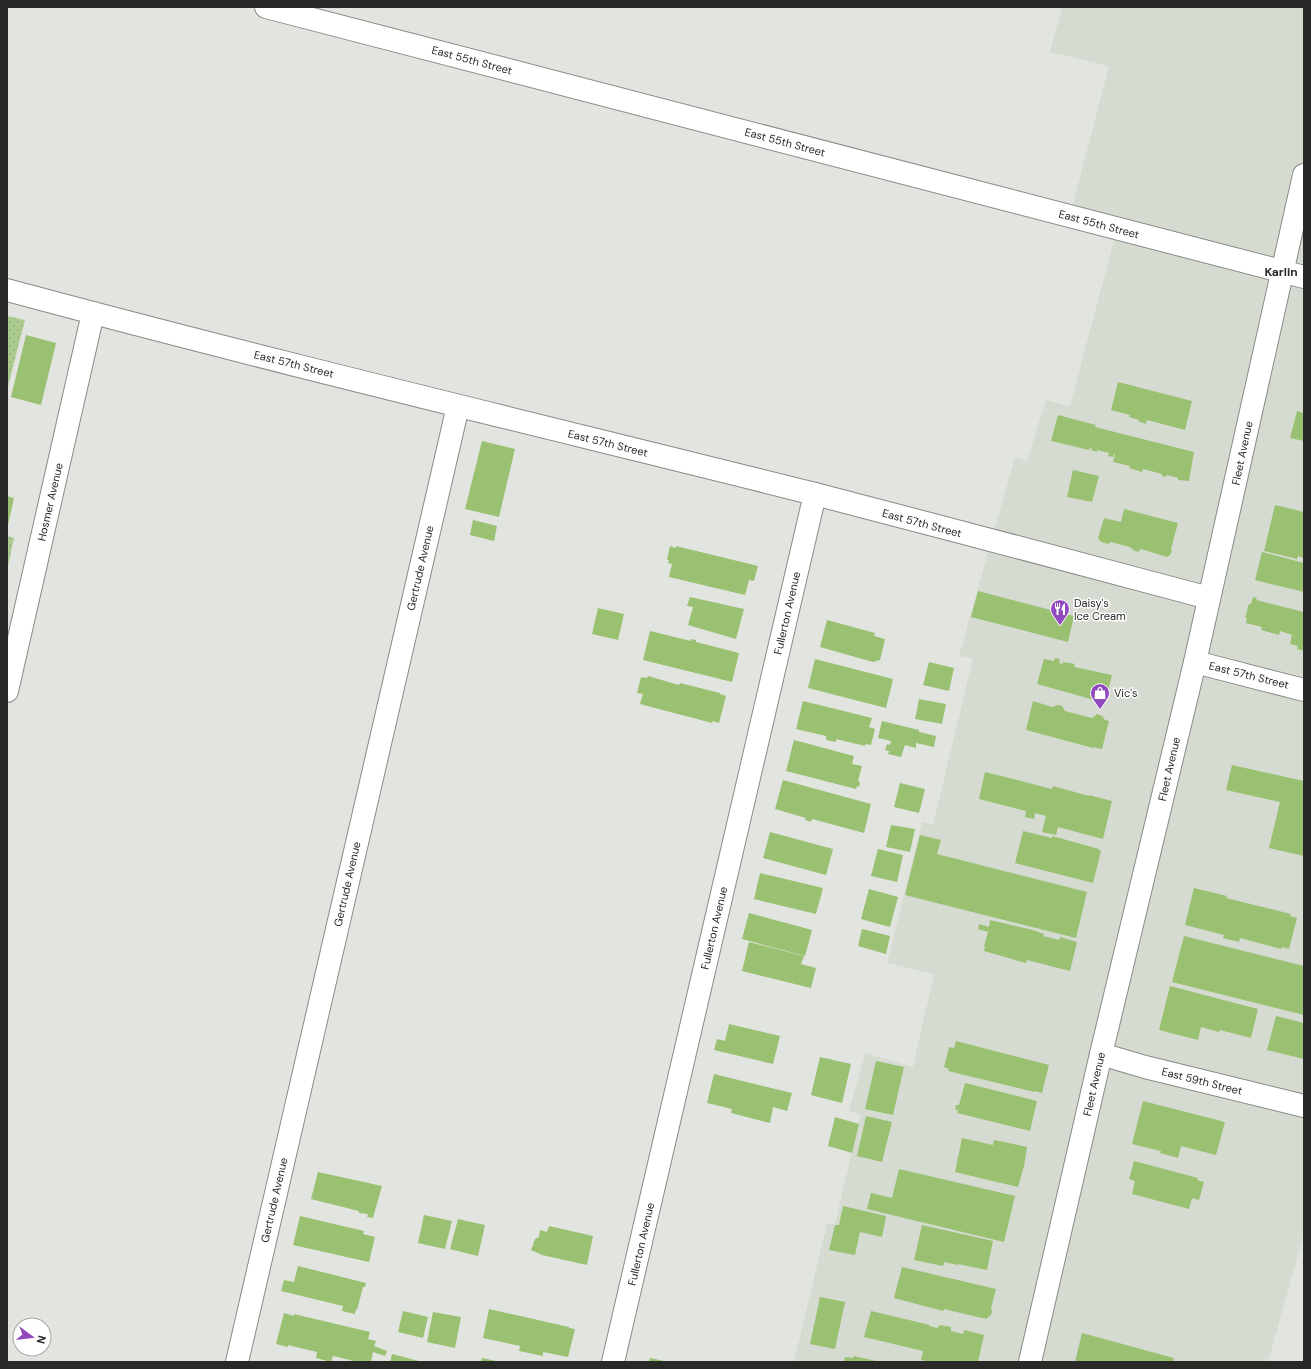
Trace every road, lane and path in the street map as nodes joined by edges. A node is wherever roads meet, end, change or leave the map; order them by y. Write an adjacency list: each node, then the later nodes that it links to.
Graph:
1 (266, 7): 3 (street, East 55th Street)
2 (1304, 175): 3 (street, Fleet Avenue)
3 (1282, 271): 4 (street, East 55th Street); 9 (street, Fleet Avenue)
4 (1304, 277)
5 (7, 290): 6 (street, East 57th Street)
6 (93, 313): 7 (street, East 57th Street); 12 (street, Hosmer Avenue)
7 (458, 406): 8 (street, East 57th Street); 15 (street, Gertrude Avenue)
8 (815, 494): 9 (street, East 57th Street); 16 (street, Fullerton Avenue)
9 (1209, 598): 10 (street, Fleet Avenue)
10 (1195, 662): 11 (street, East 57th Street); 13 (street, Fleet Avenue)
11 (1304, 690)
12 (7, 691)
13 (1101, 1054): 14 (street, East 59th Street); 17 (street, Fleet Avenue)
14 (1304, 1106)
15 (237, 1362)
16 (613, 1362)
17 (1030, 1362)

